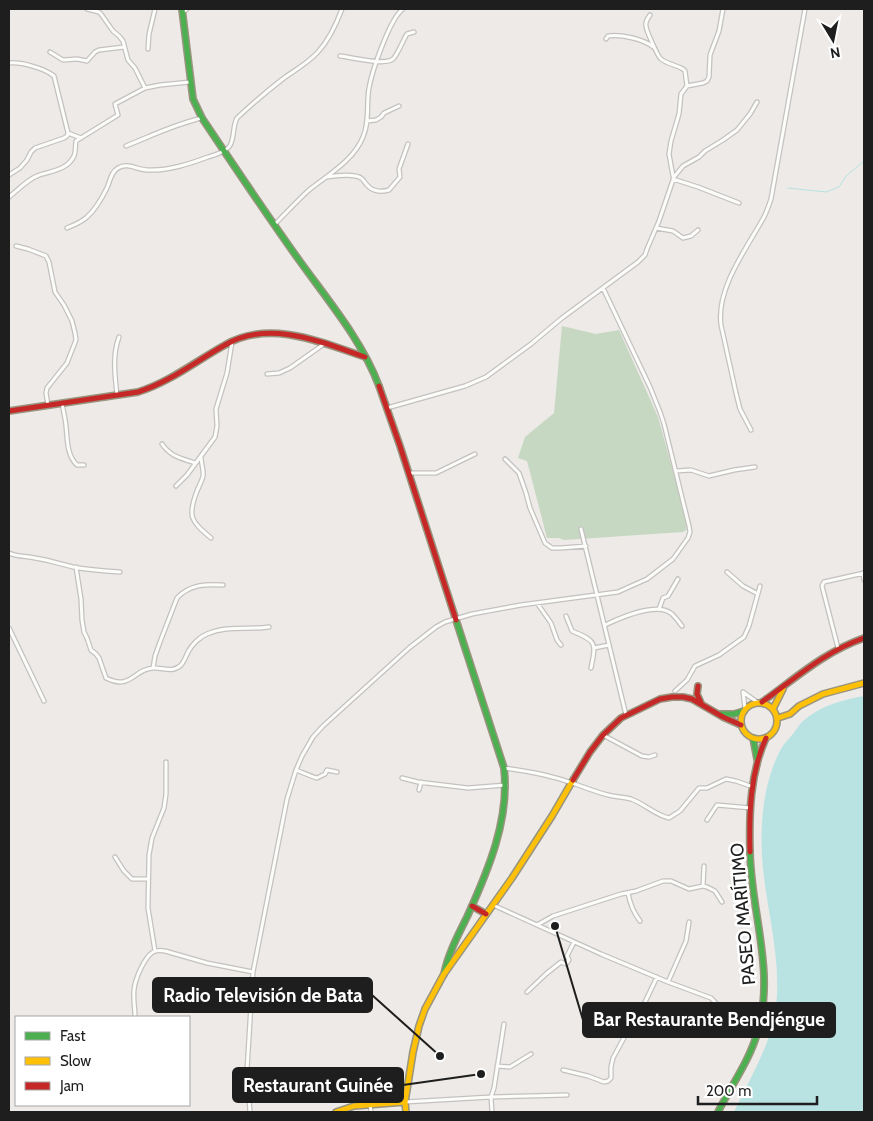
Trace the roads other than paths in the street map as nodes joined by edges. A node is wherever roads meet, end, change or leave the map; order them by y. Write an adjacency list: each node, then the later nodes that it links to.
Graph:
1 (87, 9): 11 (street)
2 (155, 9): 12 (street)
3 (342, 9): 29 (street)
4 (403, 9): 16 (street)
5 (723, 9): 19 (street)
6 (805, 9): 51 (street)
7 (184, 10): 18 (main road)
8 (650, 15): 13 (street)
9 (414, 32): 16 (street)
10 (606, 38): 13 (street)
11 (124, 47): 14 (street); 20 (street)
12 (148, 48)
13 (656, 50): 19 (street)
14 (50, 52)
15 (340, 56): 16 (street)
16 (377, 61): 24 (street)
17 (9, 63): 25 (street)
18 (190, 82): 20 (street); 23 (main road)
19 (686, 86): 32 (street)
20 (145, 88): 26 (street)
21 (757, 102): 32 (street)
22 (399, 106): 24 (street)
23 (202, 118): 28 (street); 29 (main road)
24 (367, 121): 31 (street)
25 (68, 133): 26 (street); 30 (street)
26 (80, 138): 33 (street)
27 (408, 144): 31 (street)
28 (126, 146)
29 (223, 152): 35 (main road); 36 (street)
30 (9, 174)
31 (326, 177): 35 (street)
32 (673, 178): 34 (street); 37 (street)
33 (9, 197)
34 (739, 202)
35 (274, 225): 44 (main road)
36 (67, 228)
37 (656, 228): 38 (street); 40 (street)
38 (698, 230)
39 (16, 246): 48 (street)
40 (603, 288): 49 (street); 59 (street)
41 (119, 337): 46 (street)
42 (232, 342): 43 (main road); 46 (main road); 54 (street)
43 (324, 344): 44 (main road); 45 (street)
44 (365, 357): 49 (main road)
45 (267, 374)
46 (117, 395): 47 (main road)
47 (62, 403): 48 (main road); 57 (street)
48 (48, 405): 50 (main road)
49 (387, 408): 60 (main road)
50 (9, 411)
51 (752, 430)
52 (162, 444): 56 (street)
53 (476, 454): 60 (street)
54 (201, 456): 56 (street); 63 (street)
55 (505, 459): 64 (street)
56 (195, 463): 61 (street)
57 (84, 465)
58 (755, 466): 59 (street)
59 (676, 471): 74 (street)
60 (409, 473): 79 (main road)
61 (176, 486)
62 (581, 529): 64 (street)
63 (211, 538)
64 (586, 546): 74 (street)
65 (9, 553): 66 (street)
66 (76, 567): 67 (street); 89 (street)
67 (120, 572)
68 (727, 572): 75 (street)
69 (864, 573): 71 (street); 88 (street)
70 (678, 580): 77 (street)
71 (864, 580)
72 (223, 585): 89 (street)
73 (760, 586): 75 (street)
74 (597, 594): 76 (street); 80 (street)
75 (758, 594): 94 (street)
76 (538, 603): 79 (street); 85 (street)
77 (659, 608): 80 (street); 81 (street)
78 (566, 616): 87 (street)
79 (455, 618): 110 (main road); 111 (street)
80 (604, 625): 86 (street)
81 (682, 626)
82 (269, 627): 89 (street)
83 (9, 628): 95 (street)
84 (864, 638): 88 (main road)
85 (561, 645)
86 (609, 645): 87 (street); 101 (street)
87 (594, 648): 90 (street)
88 (838, 648): 93 (main road)
89 (153, 668)
90 (591, 668)
91 (864, 683): 102 (main road)
92 (698, 686): 97 (main road)
93 (786, 686): 96 (main road); 98 (main road)
94 (675, 691)
95 (44, 700)
96 (760, 702): 98 (main road); 99 (main road); 99 (street)
97 (702, 704): 100 (main road); 101 (main road)
98 (774, 708): 102 (main road)
99 (744, 710): 100 (main road); 103 (main road)
100 (718, 714): 103 (main road)
101 (626, 715): 104 (main road)
102 (778, 718): 106 (main road)
103 (741, 725): 105 (main road)
104 (604, 735): 107 (street); 115 (main road)
105 (753, 738): 106 (main road); 109 (main road, PASEO MARÍTIMO)
106 (766, 738): 109 (main road, PASEO MARÍTIMO)
107 (655, 755)
108 (166, 762): 123 (street)
109 (757, 763): 117 (main road, PASEO MARÍTIMO)
110 (504, 768): 115 (street); 116 (main road)
111 (296, 770): 112 (street); 135 (street)
112 (338, 772)
113 (402, 778): 114 (street)
114 (421, 782): 116 (street); 118 (street)
115 (572, 782): 117 (street); 127 (main road)
116 (506, 785): 128 (main road)
117 (754, 787): 119 (main road, PASEO MARÍTIMO)
118 (419, 790)
119 (751, 808): 120 (street); 144 (main road, PASEO MARÍTIMO)
120 (707, 820)
121 (115, 857): 123 (street)
122 (704, 866): 124 (street)
123 (148, 879): 134 (street)
124 (703, 886): 125 (street); 126 (street)
125 (628, 893): 130 (street); 132 (street)
126 (722, 902)
127 (493, 905): 129 (main road); 132 (street)
128 (472, 906): 129 (main road); 136 (main road)
129 (486, 914): 136 (main road)
130 (640, 920)
131 (689, 922): 138 (street)
132 (536, 925): 133 (street)
133 (574, 942): 137 (street); 139 (street)
134 (155, 951): 135 (street); 142 (street)
135 (253, 972): 140 (street)
136 (444, 974): 150 (main road)
137 (657, 977): 138 (street); 147 (street)
138 (668, 982): 144 (street)
139 (527, 992)
140 (252, 1000): 141 (street); 152 (street)
141 (293, 1003)
142 (135, 1016)
143 (504, 1024): 146 (street)
144 (755, 1038): 157 (main road, PASEO MARÍTIMO)
145 (531, 1054): 146 (street)
146 (497, 1066): 149 (street)
147 (562, 1070)
148 (567, 1095): 149 (street)
149 (491, 1097): 150 (street); 156 (street)
150 (405, 1102): 151 (main road); 155 (main road)
151 (370, 1104): 153 (main road); 154 (street)
152 (250, 1112)
153 (336, 1112)
154 (371, 1112)
155 (406, 1112)
156 (492, 1112)
157 (718, 1112)

